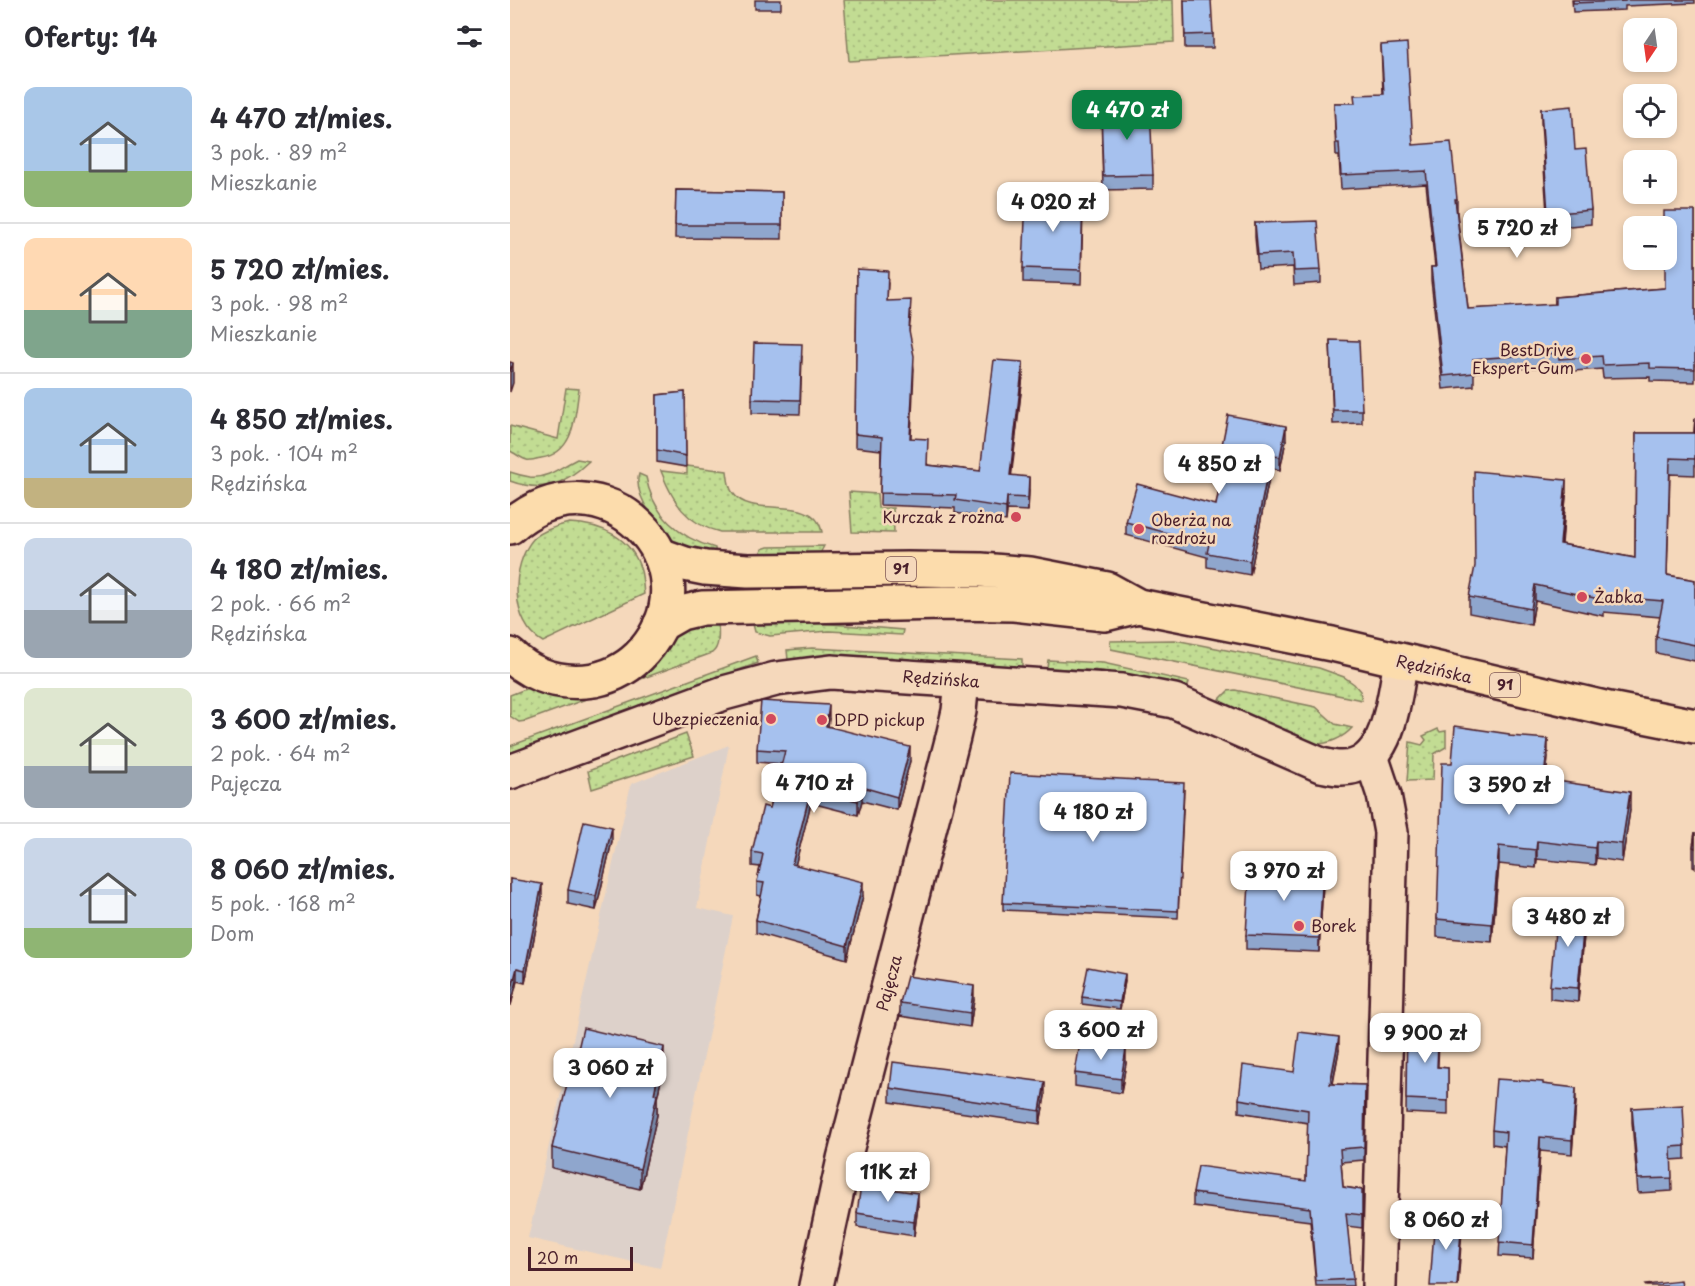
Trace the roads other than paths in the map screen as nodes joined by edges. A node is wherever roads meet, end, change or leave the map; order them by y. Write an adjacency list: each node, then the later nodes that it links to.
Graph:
1 (510, 495): 2 (main road)
2 (542, 505): 3 (main road); 4 (main road)
3 (510, 527)
4 (660, 555): 5 (main road, Rędzińska / 91); 6 (main road)
5 (1138, 606): 6 (main road, Rędzińska / 91); 8 (main road, Rędzińska / 91)
6 (660, 625): 9 (main road)
7 (510, 655): 9 (main road)
8 (1401, 661): 11 (main road, Rędzińska / 91); 12 (street)
9 (525, 679)
10 (962, 681): 12 (street, Rędzińska); 13 (street, Rędzińska); 14 (street, Pajęcza)
11 (1695, 726)
12 (1371, 756): 15 (street)
13 (510, 772)
14 (816, 1286)
15 (1379, 1286)

